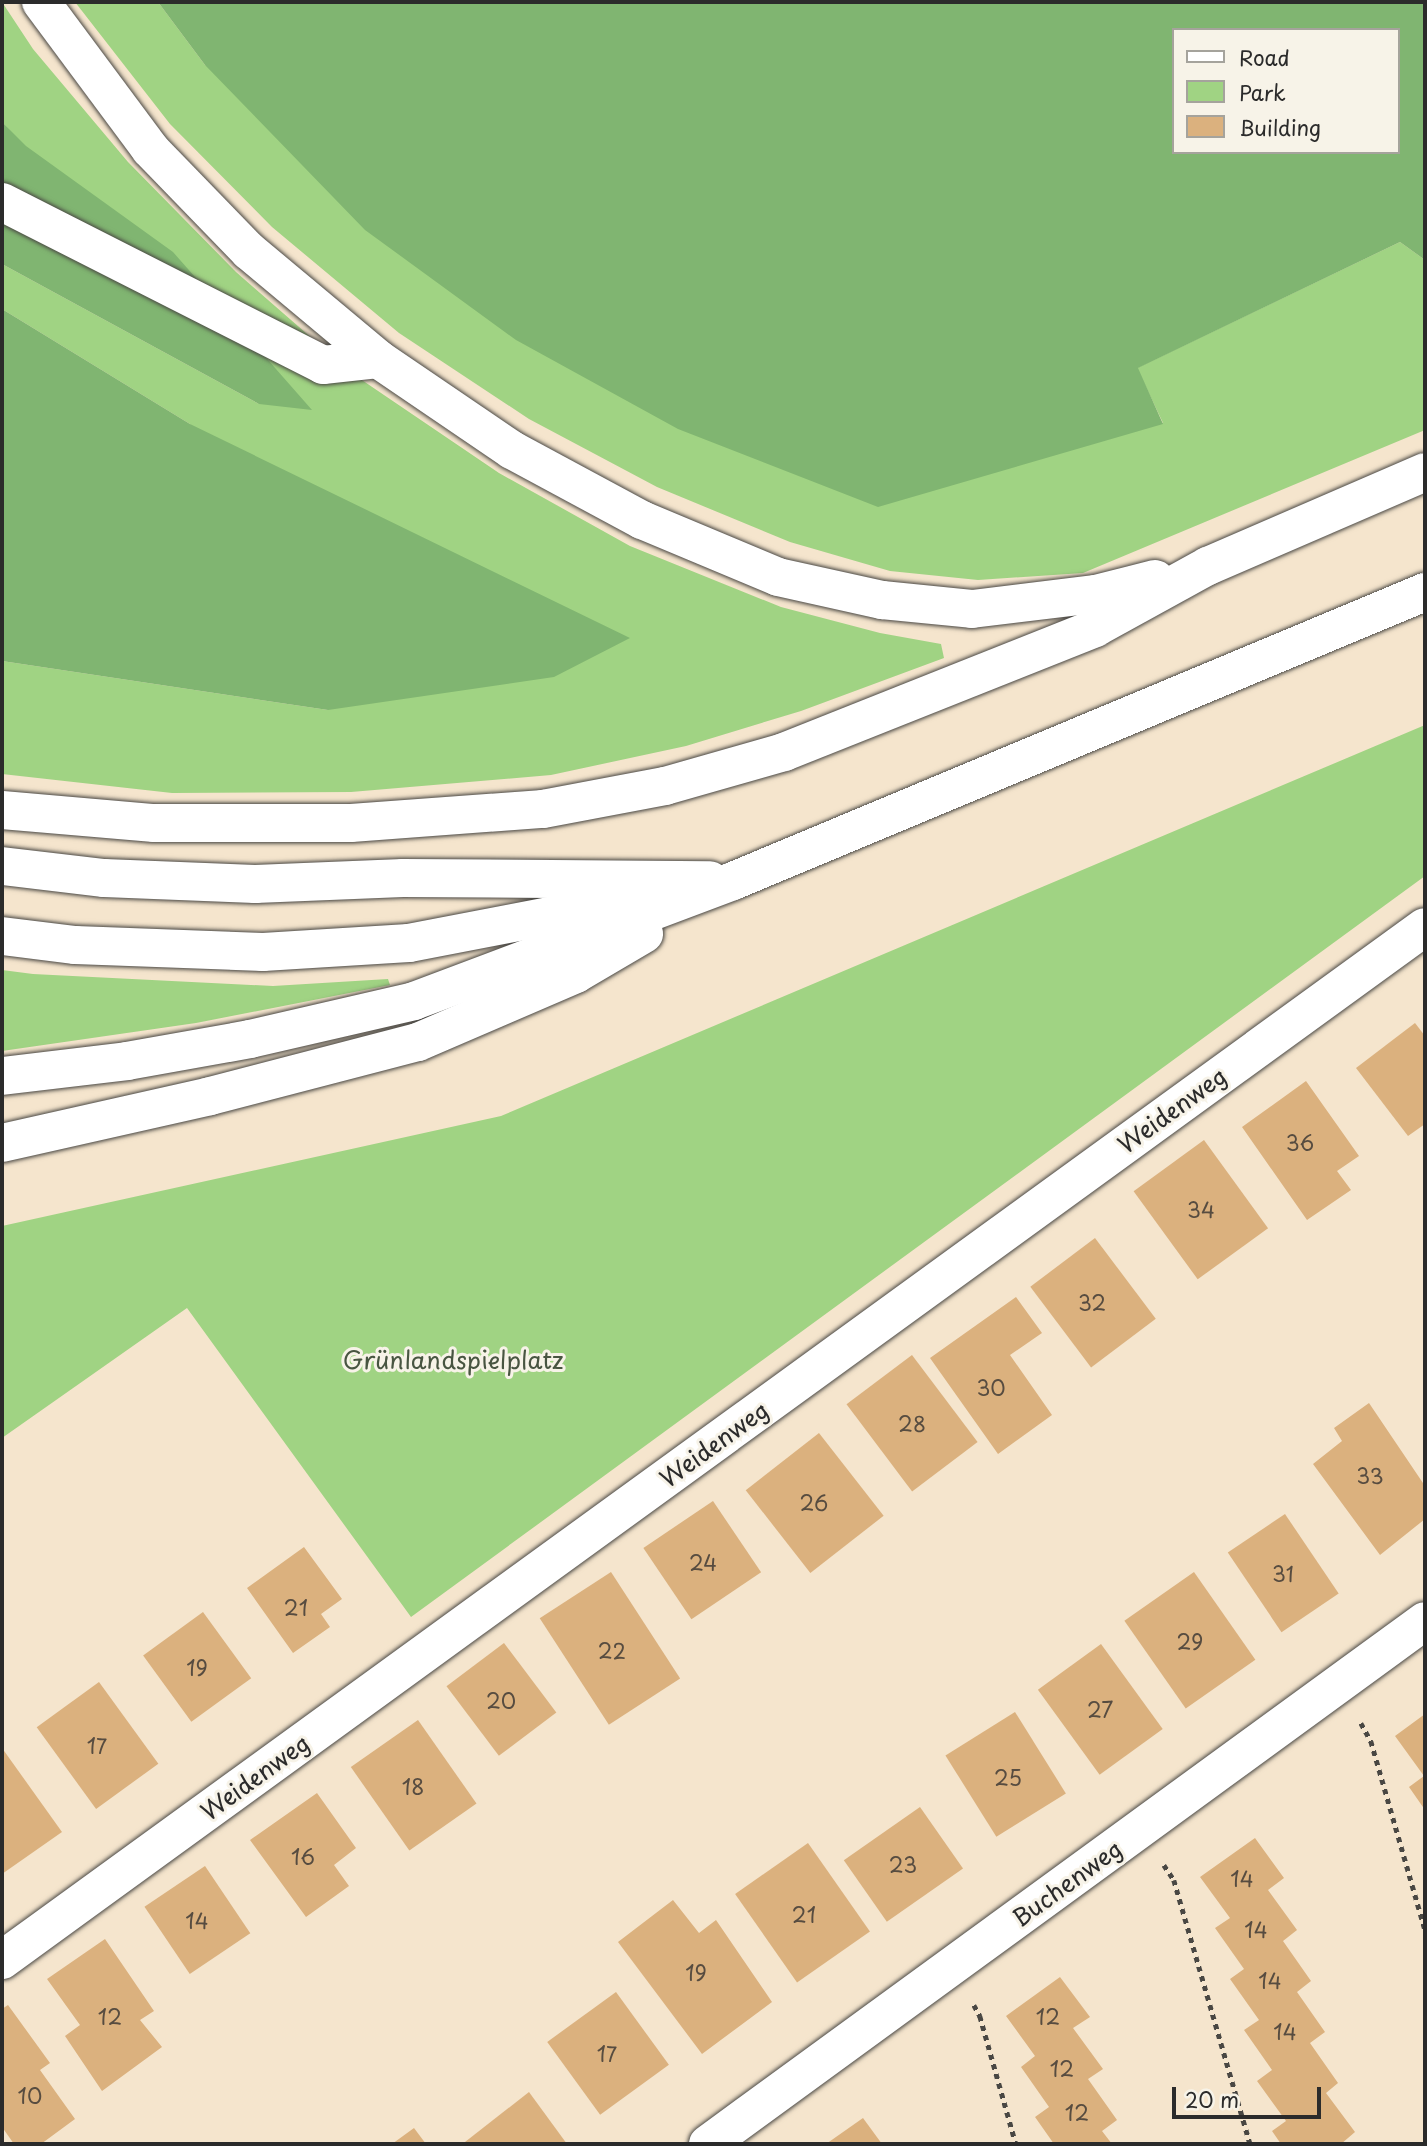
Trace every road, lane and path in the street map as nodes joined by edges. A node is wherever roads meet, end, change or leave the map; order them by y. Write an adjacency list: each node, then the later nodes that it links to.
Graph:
1 (41, 2): 3 (main road)
2 (2, 202): 3 (main road)
3 (378, 359): 5 (main road)
4 (1425, 472): 5 (main road)
5 (1208, 566): 7 (main road)
6 (1425, 592): 9 (main road)
7 (2, 810)
8 (2, 866): 9 (main road)
9 (733, 881): 11 (main road); 12 (main road); 13 (main road)
10 (1425, 927): 18 (main road, Weidenweg)
11 (2, 936)
12 (2, 1076)
13 (2, 1143)
14 (1425, 1621): 15 (main road, Buchenweg)
15 (1339, 1684): 16 (main road, Buchenweg); 17 (path)
16 (1141, 1829): 19 (main road, Buchenweg); 22 (path)
17 (1425, 1929)
18 (2, 1960)
19 (951, 1967): 20 (main road, Buchenweg); 21 (path)
20 (708, 2144)
21 (1016, 2144)
22 (1250, 2144)

